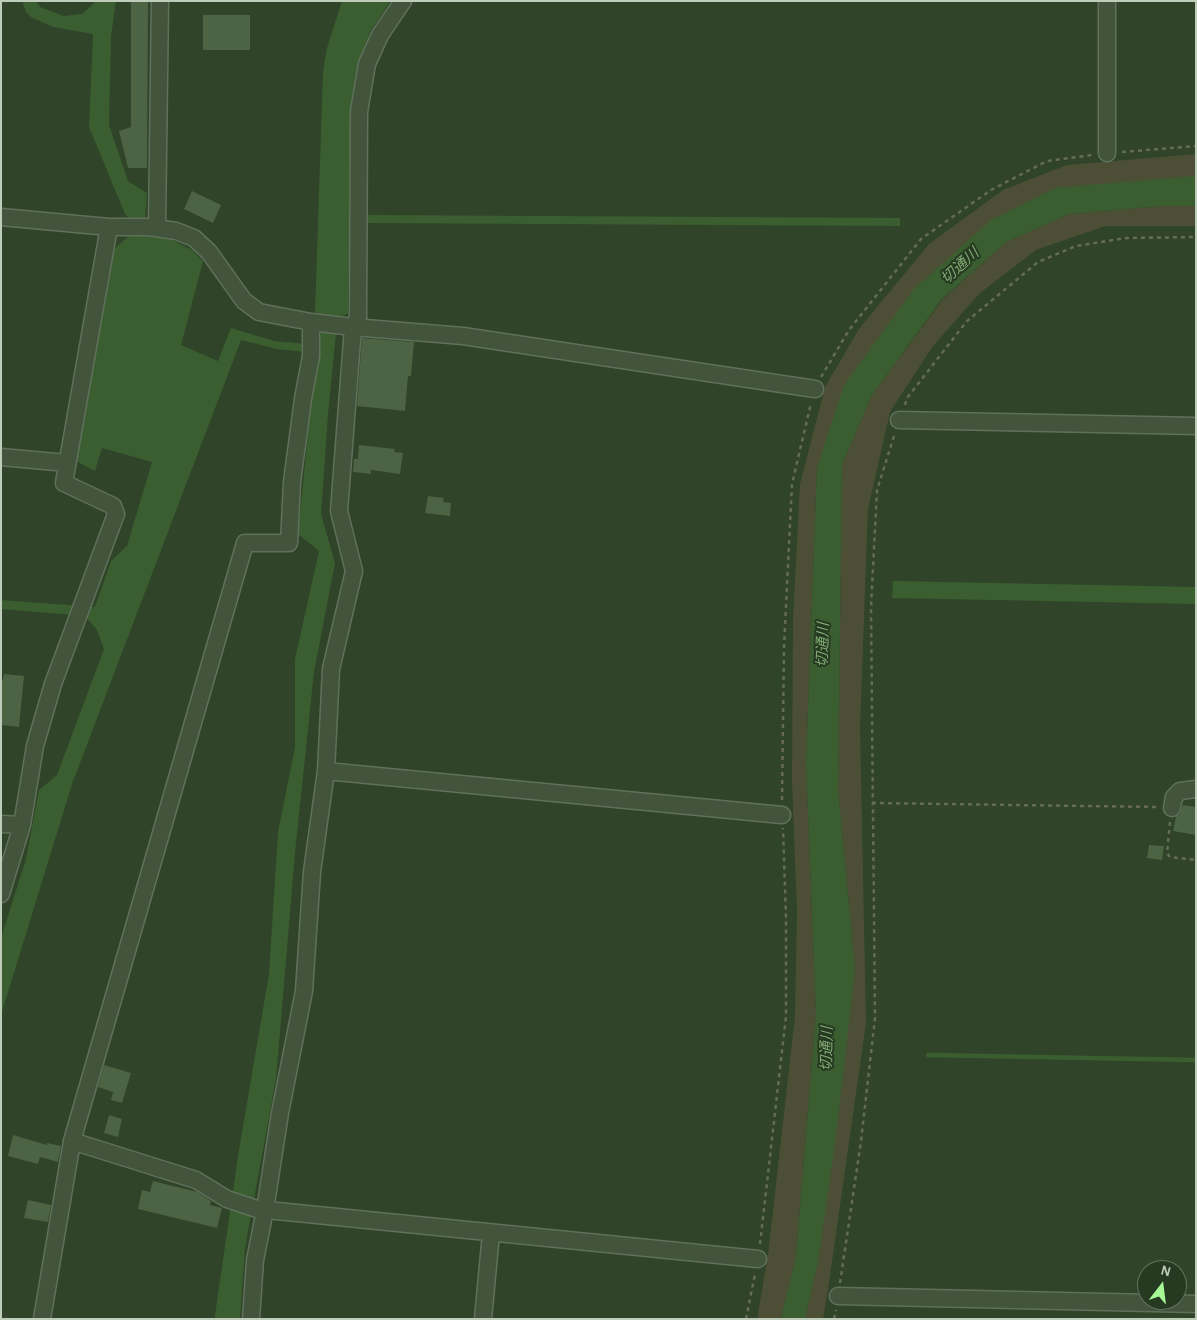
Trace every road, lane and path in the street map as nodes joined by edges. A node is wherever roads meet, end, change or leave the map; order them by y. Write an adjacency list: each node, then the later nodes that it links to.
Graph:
1 (160, 1): 8 (street)
2 (403, 1): 11 (street)
3 (1107, 1): 5 (street)
4 (1196, 146): 5 (path)
5 (1107, 153): 12 (path)
6 (1, 217): 7 (street)
7 (109, 227): 8 (street); 16 (street)
8 (153, 227): 10 (street)
9 (1196, 237): 13 (path)
10 (316, 322): 11 (street); 26 (street)
11 (347, 326): 12 (street); 17 (street)
12 (815, 389): 21 (path)
13 (899, 420): 14 (street); 19 (path)
14 (1196, 426)
15 (1, 457): 16 (street)
16 (67, 463): 23 (street)
17 (326, 771): 21 (street); 27 (street)
18 (1196, 789): 20 (street)
19 (872, 803): 20 (path); 30 (path)
20 (1172, 808): 24 (path)
21 (782, 815): 29 (path)
22 (1, 824): 23 (street)
23 (22, 825): 25 (street)
24 (1196, 860)
25 (1, 894)
26 (72, 1141): 27 (street); 32 (street)
27 (261, 1210): 28 (street); 33 (street)
28 (491, 1233): 29 (street); 34 (street)
29 (758, 1259): 35 (path)
30 (838, 1296): 31 (street); 36 (path)
31 (1196, 1304)
32 (42, 1319)
33 (251, 1319)
34 (483, 1319)
35 (746, 1319)
36 (834, 1319)

